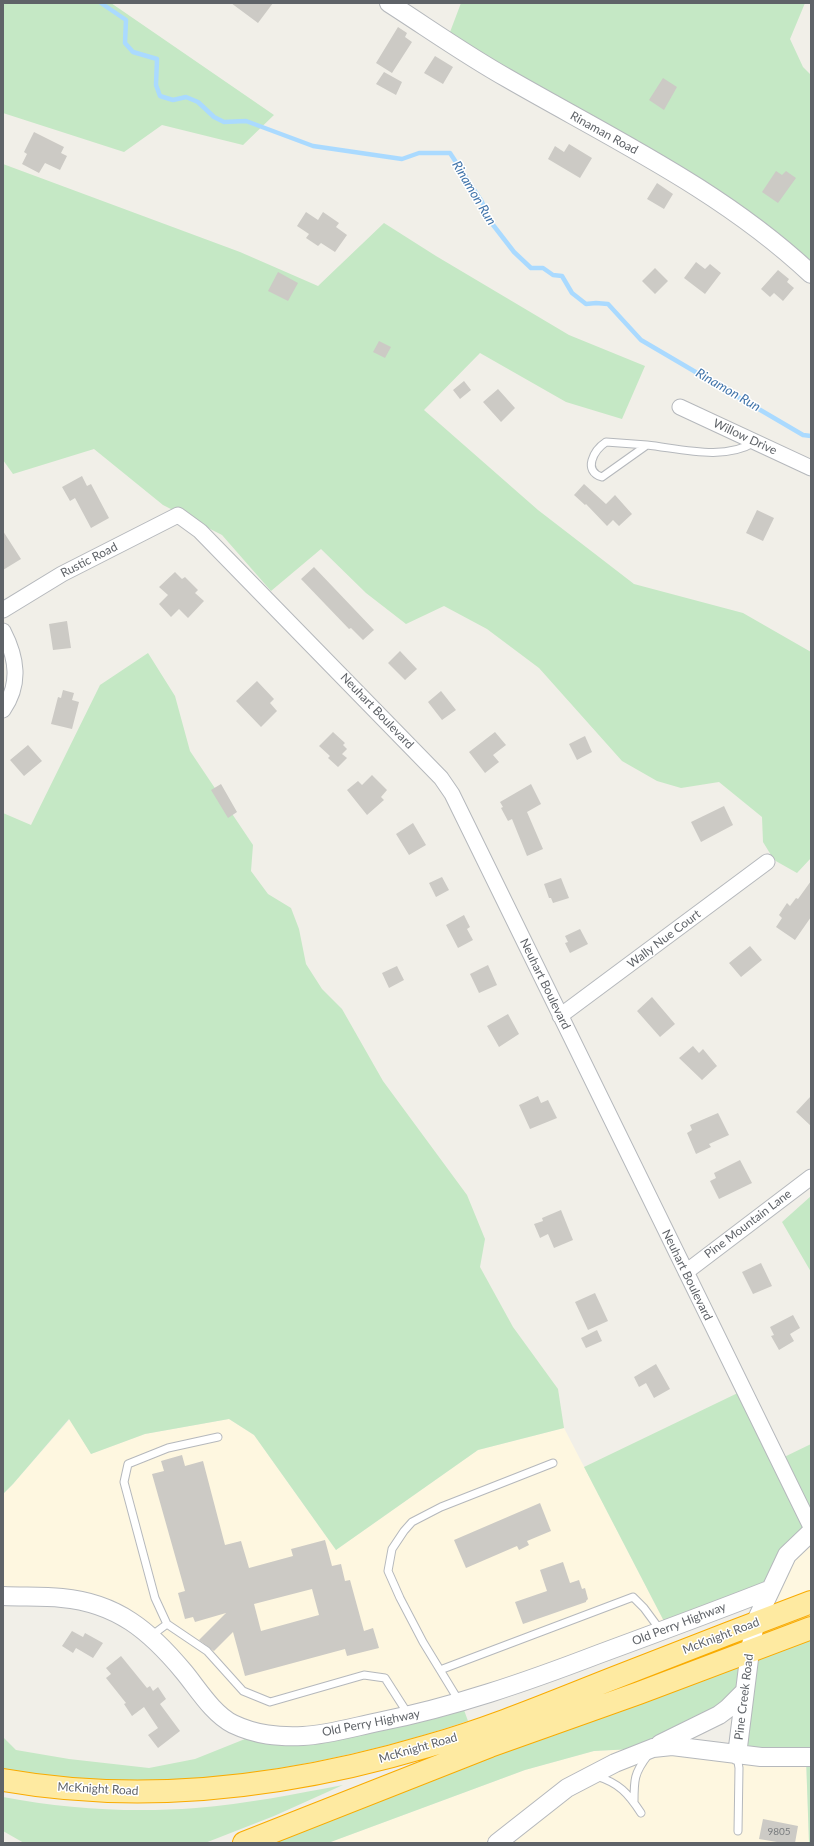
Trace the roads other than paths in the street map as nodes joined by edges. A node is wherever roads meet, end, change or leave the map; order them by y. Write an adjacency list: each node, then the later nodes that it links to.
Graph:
1 (389, 3): 2 (street, Rinaman Road)
2 (811, 274)
3 (680, 407): 4 (street, Willow Drive)
4 (755, 442): 5 (lane); 6 (street, Willow Drive)
5 (647, 445): 5 (lane)
6 (811, 468)
7 (178, 515): 8 (street, Rustic Road); 12 (street, Neuhart Boulevard)
8 (3, 610)
9 (3, 631): 10 (street)
10 (3, 710)
11 (767, 862): 12 (street, Wally Nue Court)
12 (560, 1016): 14 (street, Neuhart Boulevard)
13 (811, 1177): 14 (street, Pine Mountain Lane)
14 (686, 1272): 17 (street, Neuhart Boulevard)
15 (218, 1437): 23 (lane)
16 (553, 1463): 28 (lane)
17 (811, 1527)
18 (811, 1532): 19 (street, Pine Creek Road)
19 (769, 1590): 22 (street, Pine Creek Road); 25 (street, Old Perry Highway)
20 (3, 1596): 26 (street, Old Perry Highway)
21 (811, 1602): 22 (highway, McKnight Road)
22 (755, 1623): 27 (street, Pine Creek Road); 36 (highway, McKnight Road)
23 (167, 1624): 26 (lane); 31 (lane)
24 (811, 1628): 27 (highway, McKnight Road)
25 (661, 1631): 28 (lane); 30 (street, Old Perry Highway)
26 (151, 1636): 31 (street, Old Perry Highway)
27 (750, 1651): 29 (street, Pine Creek Road); 41 (highway, McKnight Road)
28 (440, 1670): 30 (lane)
29 (745, 1691): 32 (street); 33 (street, Pine Creek Road)
30 (461, 1703): 31 (street, Old Perry Highway)
31 (410, 1716)
32 (653, 1748): 33 (street, Pine Creek Road); 35 (street, Pine Creek Road); 37 (lane)
33 (737, 1755): 34 (street); 39 (lane)
34 (811, 1757)
35 (592, 1775): 37 (lane); 40 (street, Pine Creek Road)
36 (3, 1780)
37 (634, 1802): 38 (lane)
38 (641, 1813)
39 (738, 1831)
40 (503, 1841)
41 (244, 1843)

